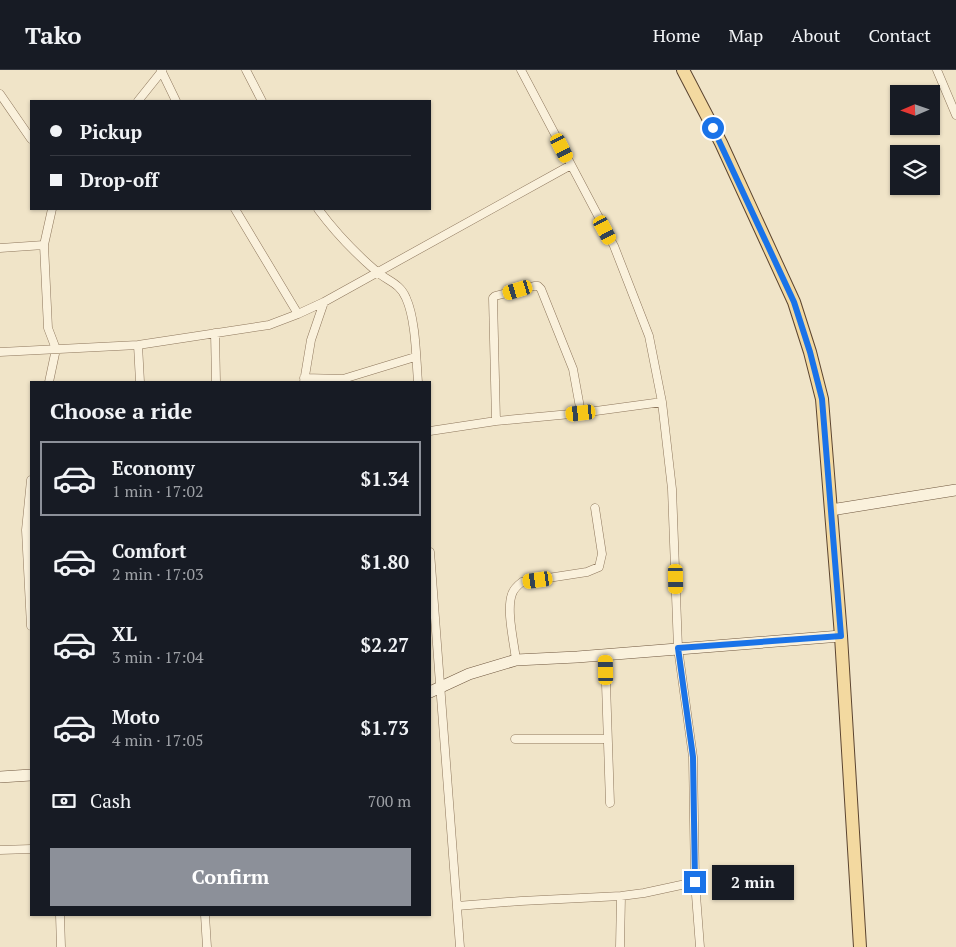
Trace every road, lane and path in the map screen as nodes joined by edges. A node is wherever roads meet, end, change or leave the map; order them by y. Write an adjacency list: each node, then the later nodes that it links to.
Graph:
1 (246, 70): 9 (street)
2 (521, 70): 12 (street)
3 (683, 70): 38 (main road)
4 (937, 70): 10 (street)
5 (161, 71): 7 (street); 8 (street)
6 (0, 94): 11 (street)
7 (139, 100)
8 (176, 100)
9 (261, 100)
10 (956, 115)
11 (30, 138)
12 (571, 165): 18 (street); 31 (street)
13 (52, 210): 16 (street)
14 (236, 210): 20 (street)
15 (319, 210): 18 (street)
16 (44, 245): 17 (street); 23 (street)
17 (0, 248)
18 (378, 273): 19 (street); 25 (street)
19 (324, 302): 20 (street); 26 (street)
20 (298, 314): 21 (street)
21 (215, 333): 22 (street); 29 (street)
22 (138, 345): 23 (street); 28 (street)
23 (56, 349): 24 (street); 27 (street)
24 (0, 352)
25 (416, 358): 26 (street); 30 (street)
26 (304, 380)
27 (49, 381)
28 (140, 381)
29 (216, 381)
30 (418, 381)
31 (662, 402): 32 (street); 42 (street)
32 (581, 413): 33 (street); 33 (street)
33 (496, 421): 34 (street)
34 (431, 431)
35 (30, 490): 40 (street)
36 (956, 490): 38 (street)
37 (595, 508): 44 (street)
38 (831, 510): 41 (main road)
39 (431, 580): 45 (street)
40 (30, 607)
41 (841, 636): 42 (street); 63 (main road)
42 (678, 648): 43 (street); 53 (street)
43 (606, 654): 44 (street); 47 (street)
44 (516, 660): 45 (street)
45 (435, 690): 55 (street)
46 (515, 739): 47 (street)
47 (607, 739): 50 (street)
48 (30, 775): 49 (street)
49 (0, 777)
50 (610, 803)
51 (30, 849): 52 (street)
52 (0, 850)
53 (695, 882): 54 (street); 62 (street)
54 (620, 896): 55 (street); 61 (street)
55 (458, 906): 60 (street)
56 (60, 916): 58 (street)
57 (205, 916): 59 (street)
58 (61, 947)
59 (208, 947)
60 (460, 947)
61 (620, 947)
62 (700, 947)
63 (860, 947)

